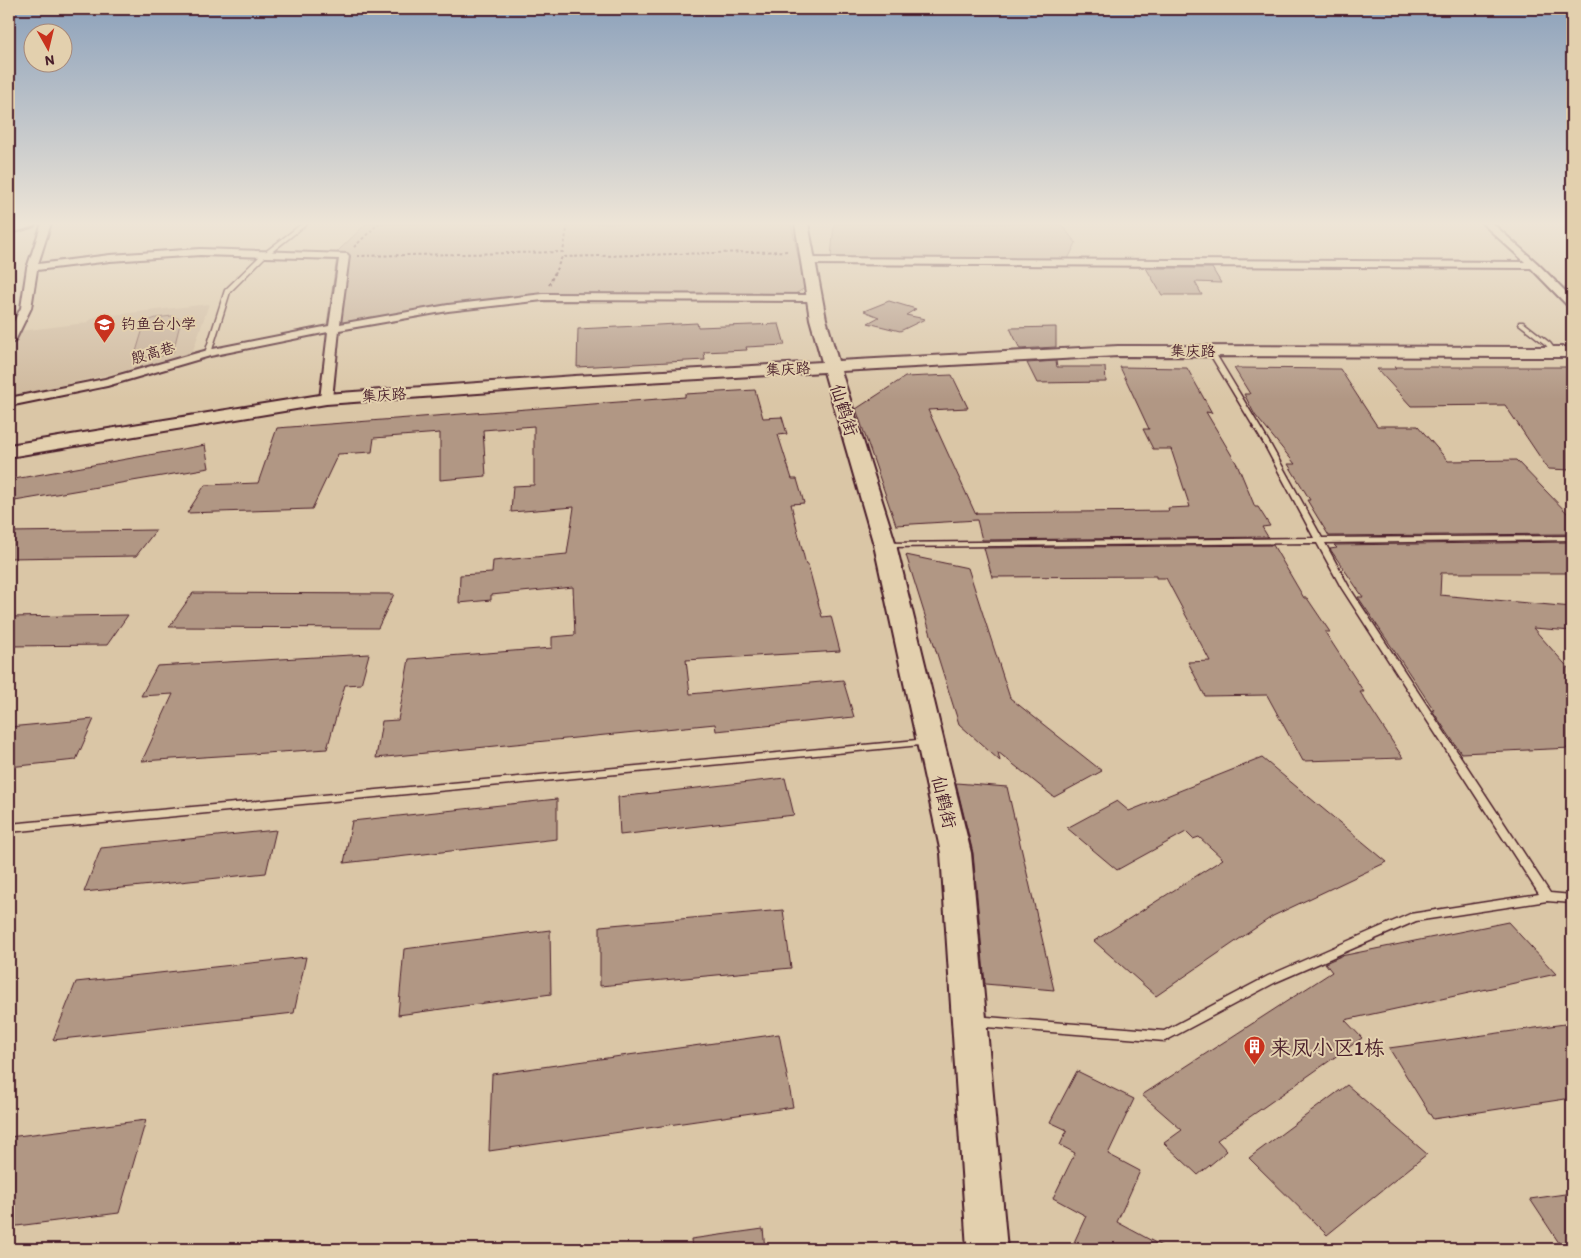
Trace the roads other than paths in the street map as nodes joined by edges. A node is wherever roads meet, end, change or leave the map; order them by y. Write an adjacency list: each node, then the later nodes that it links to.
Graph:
1 (30, 282): 10 (street)
2 (237, 282): 14 (lane)
3 (340, 282): 9 (street)
4 (812, 282): 6 (main road, 仙鹤街)
5 (1550, 282): 7 (street)
6 (815, 298): 9 (street, 殷高巷); 15 (main road, 仙鹤街)
7 (1572, 304)
8 (1521, 323): 12 (lane)
9 (334, 328): 14 (street, 殷高巷); 16 (street)
10 (9, 341)
11 (1211, 351): 12 (main road, 集庆路); 15 (main road, 集庆路); 20 (lane)
12 (1553, 352): 13 (main road, 集庆路)
13 (1572, 352)
14 (208, 353): 17 (street, 殷高巷)
15 (830, 366): 16 (main road, 集庆路); 21 (main road, 仙鹤街)
16 (326, 399): 18 (main road, 集庆路)
17 (9, 402)
18 (9, 451)
19 (1572, 538): 20 (lane)
20 (1320, 541): 21 (lane); 24 (lane)
21 (885, 545): 22 (main road, 仙鹤街)
22 (931, 742): 23 (lane); 26 (main road, 仙鹤街)
23 (9, 828)
24 (1547, 897): 25 (lane); 26 (lane)
25 (1572, 899)
26 (970, 1021): 27 (main road, 仙鹤街)
27 (988, 1249)

